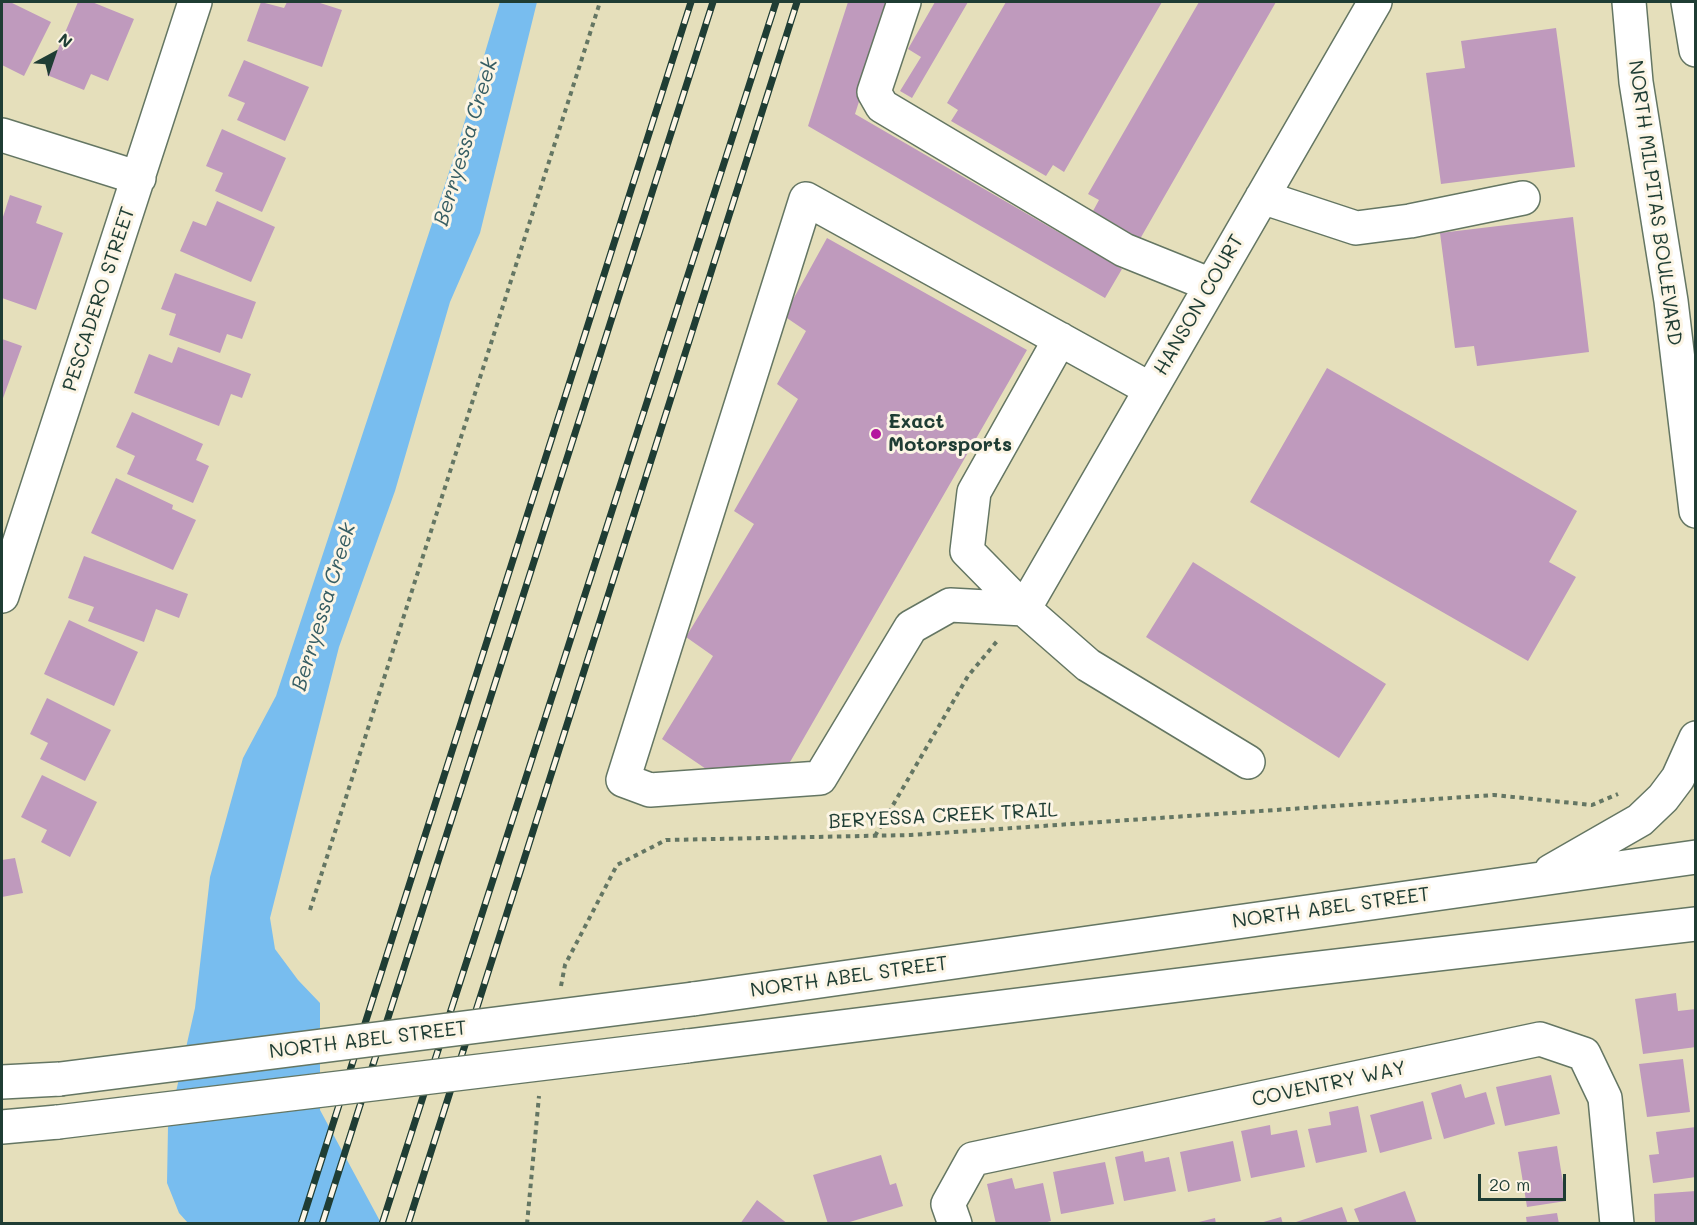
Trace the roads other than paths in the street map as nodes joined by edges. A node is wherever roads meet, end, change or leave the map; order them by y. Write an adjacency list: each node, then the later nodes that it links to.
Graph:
1 (195, 2): 8 (main road, PESCADERO STREET)
2 (904, 2): 11 (main road)
3 (1375, 2): 9 (main road, HANSON COURT)
4 (1629, 2): 14 (main road, NORTH MILPITAS BOULEVARD)
5 (1689, 2): 6 (main road)
6 (1695, 50)
7 (2, 135): 8 (main road)
8 (139, 178): 15 (main road, PESCADERO STREET)
9 (1262, 197): 10 (main road); 11 (main road, HANSON COURT)
10 (1523, 198)
11 (1211, 285): 13 (main road, HANSON COURT)
12 (1060, 339): 13 (main road); 17 (main road); 17 (main road)
13 (1150, 389): 17 (main road, HANSON COURT)
14 (1695, 512)
15 (12, 528): 16 (main road, PESCADERO STREET)
16 (2, 596)
17 (1024, 609): 19 (main road)
18 (1695, 738): 21 (main road)
19 (1248, 762)
20 (1695, 857): 21 (main road, NORTH ABEL STREET)
21 (1536, 879): 23 (main road, NORTH ABEL STREET, bridge)
22 (1695, 924): 24 (main road, bridge)
23 (2, 1082)
24 (2, 1127)
25 (955, 1224): 26 (main road, COVENTRY WAY)
26 (1617, 1224)

